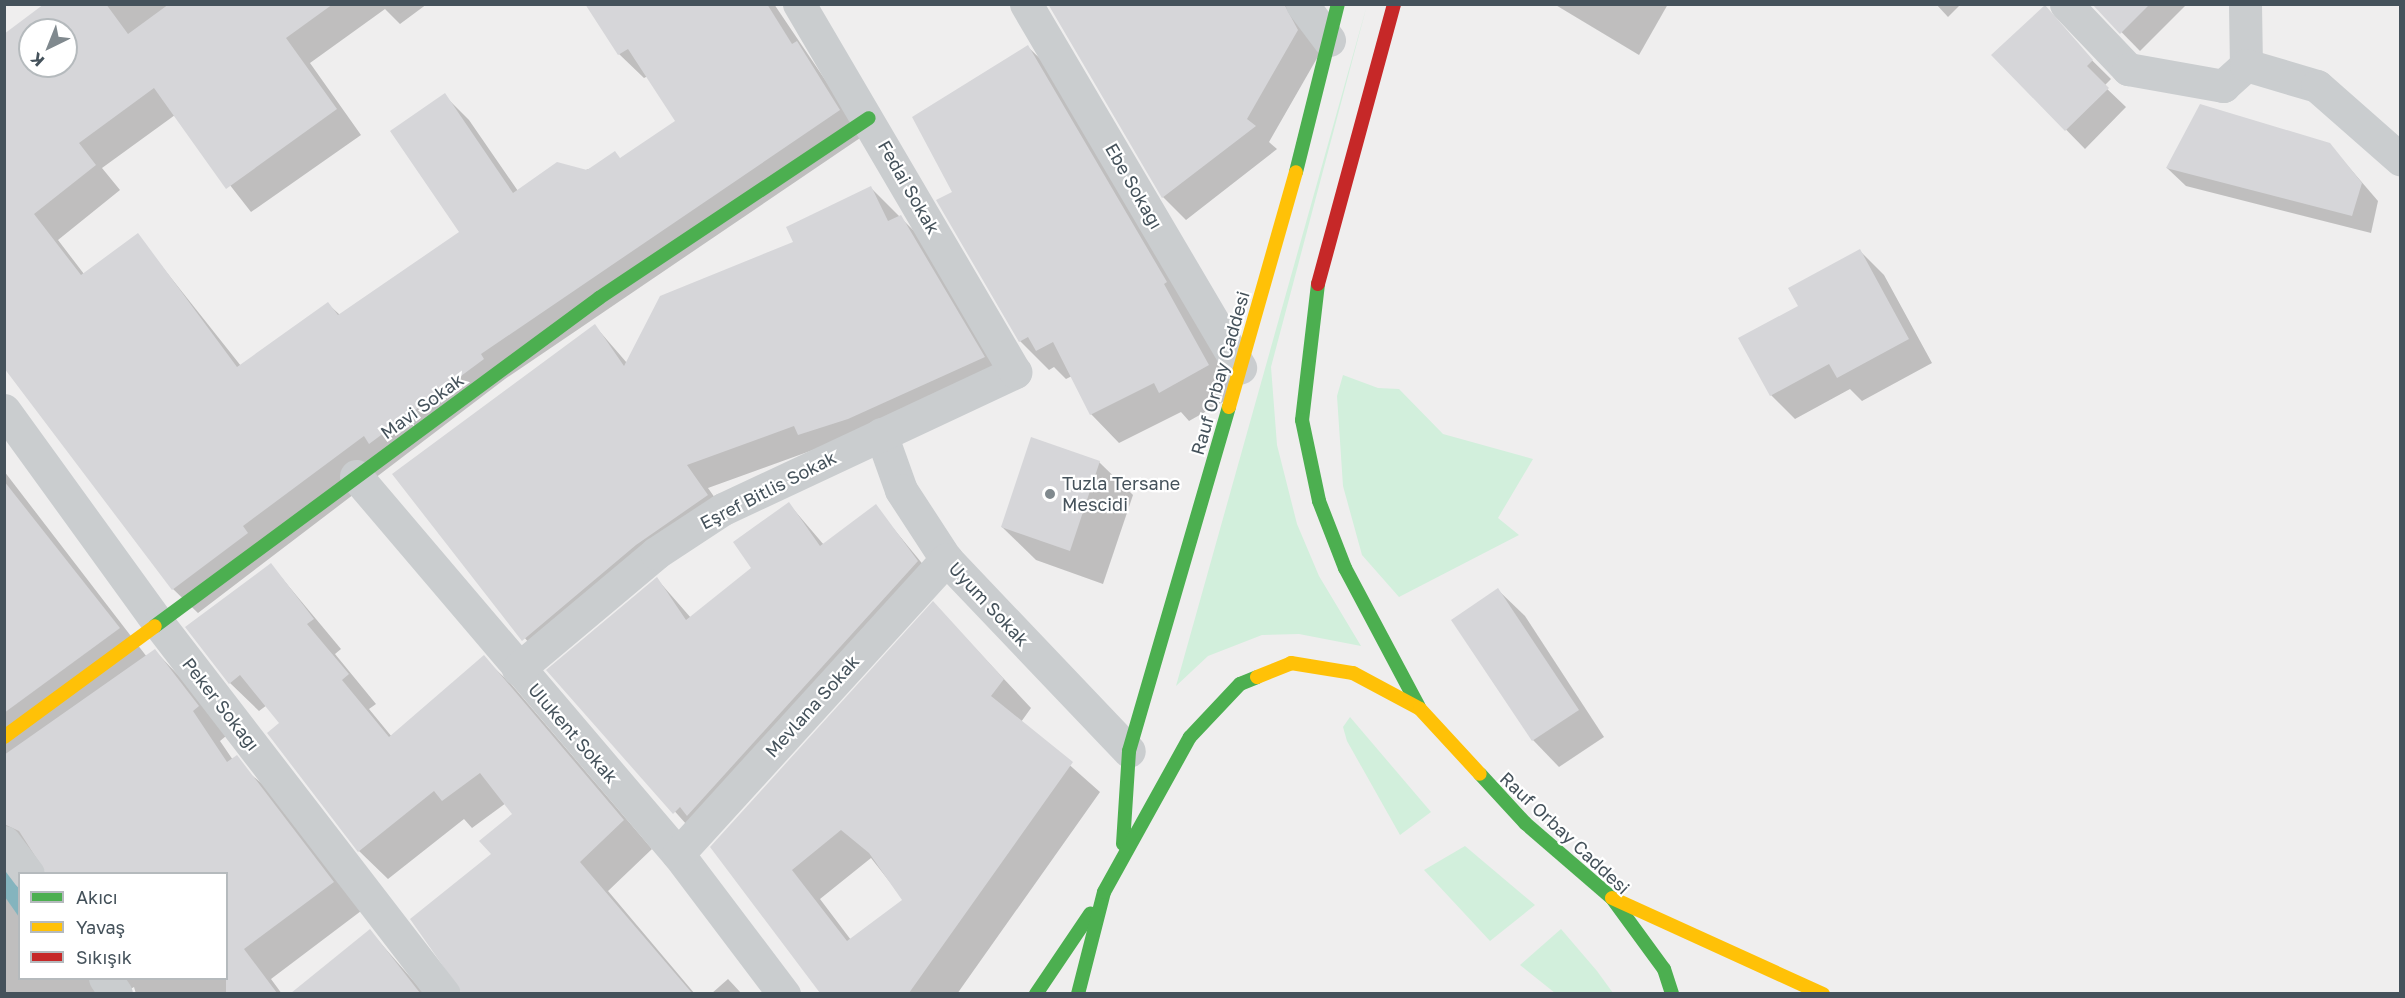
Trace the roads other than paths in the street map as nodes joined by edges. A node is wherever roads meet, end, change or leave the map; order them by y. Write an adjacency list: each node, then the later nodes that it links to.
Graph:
1 (799, 4): 10 (street, Fedai Sokak)
2 (1026, 4): 12 (street, Ebe Sokağı)
3 (1302, 4): 8 (street)
4 (1338, 4): 8 (main road, Rauf Orbay Caddesi)
5 (1394, 4): 20 (main road, Rauf Orbay Caddesi)
6 (2066, 4): 9 (street)
7 (2245, 4): 9 (street)
8 (1329, 40): 12 (main road, Rauf Orbay Caddesi)
9 (2246, 65): 11 (street)
10 (869, 118): 13 (street, Fedai Sokak); 16 (main road, Mavi Sokak)
11 (2400, 159)
12 (1240, 368): 22 (main road, Rauf Orbay Caddesi)
13 (1015, 372): 15 (street, Eşref Bitlis Sokak)
14 (4, 410): 18 (street, Peker Sokağı)
15 (881, 434): 17 (street, Uyum Sokak); 19 (street, Eşref Bitlis Sokak)
16 (356, 476): 18 (main road, Mavi Sokak); 19 (street, Ulukent Sokak)
17 (946, 559): 22 (street, Uyum Sokak); 24 (street, Mevlana Sokak)
18 (159, 624): 21 (main road, Mavi Sokak); 31 (street, Peker Sokağı)
19 (518, 669): 24 (street, Ulukent Sokak)
20 (1420, 709): 25 (main road, Rauf Orbay Caddesi); 28 (main road, Rauf Orbay Caddesi)
21 (4, 737)
22 (1129, 751): 25 (main road, Rauf Orbay Caddesi)
23 (4, 842): 26 (street)
24 (678, 854): 32 (street, Ulukent Sokak)
25 (1123, 856): 27 (main road, Rauf Orbay Caddesi)
26 (27, 872)
27 (1104, 892): 33 (main road, Rauf Orbay Caddesi); 34 (main road, Rauf Orbay Caddesi)
28 (1612, 898): 35 (main road, Rauf Orbay Caddesi); 36 (main road)
29 (106, 980): 30 (street)
30 (116, 993)
31 (444, 993)
32 (784, 993)
33 (1036, 993)
34 (1078, 993)
35 (1672, 993)
36 (1823, 993)

